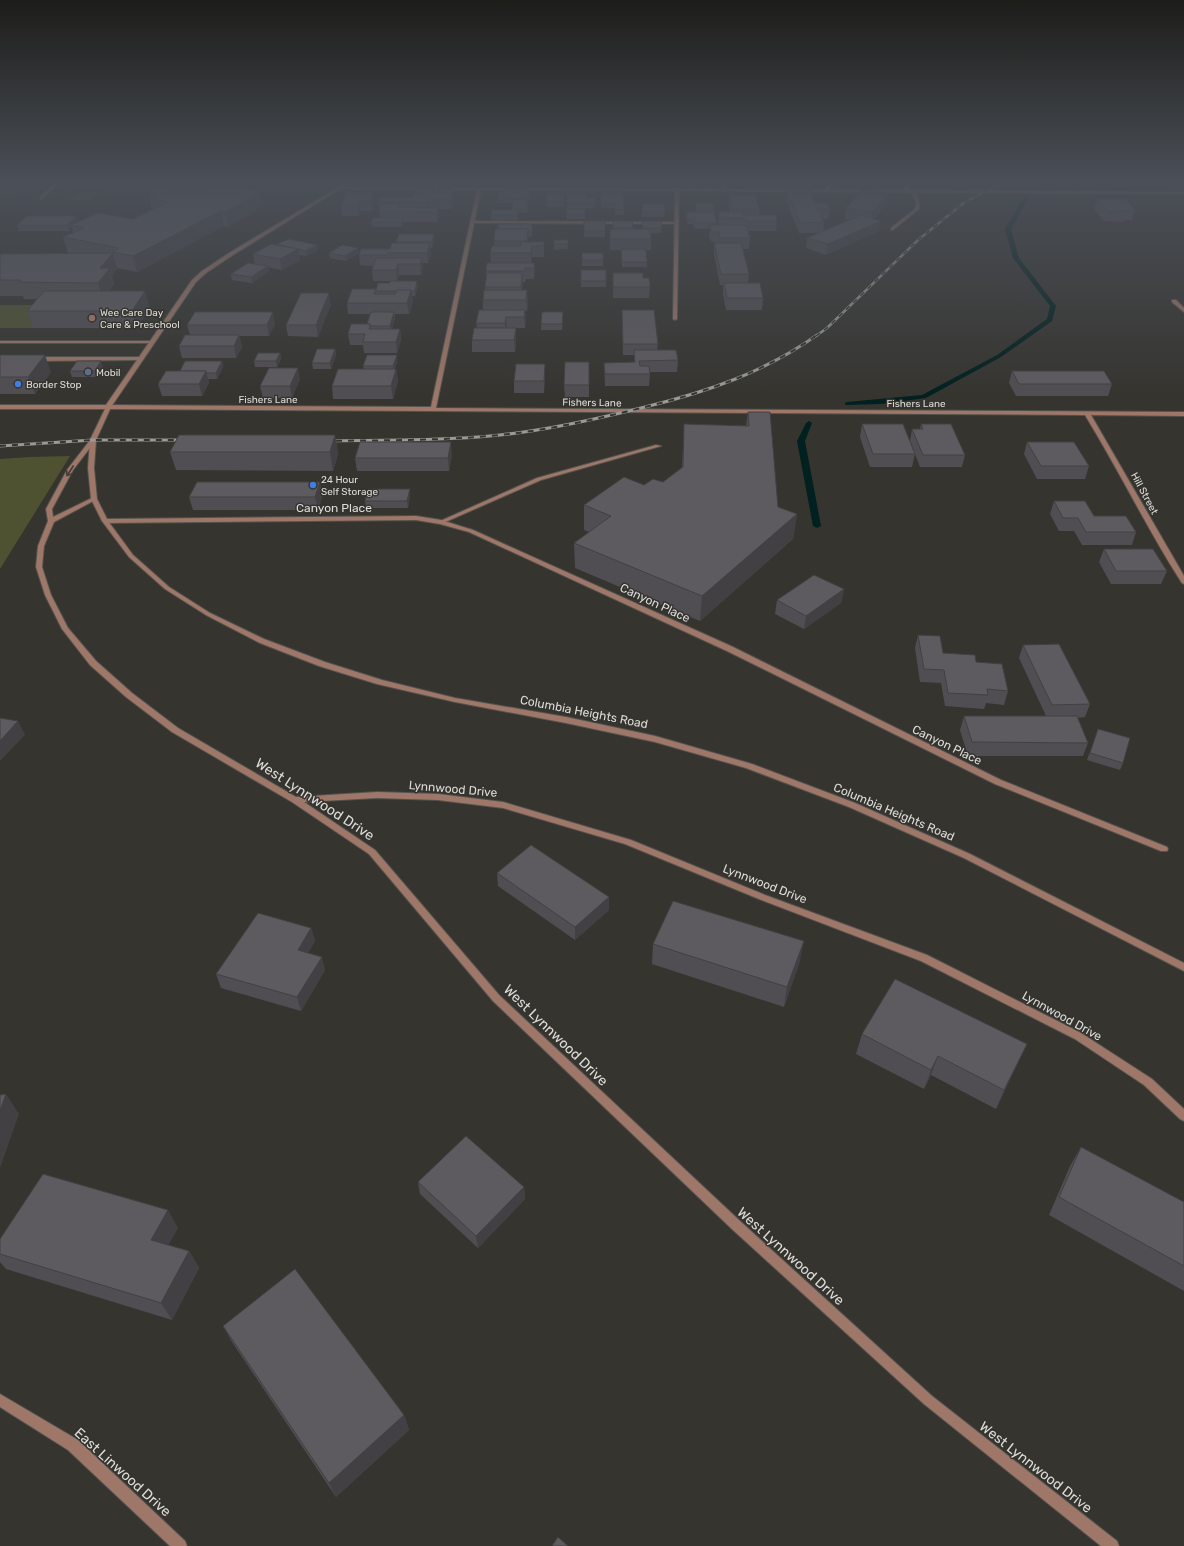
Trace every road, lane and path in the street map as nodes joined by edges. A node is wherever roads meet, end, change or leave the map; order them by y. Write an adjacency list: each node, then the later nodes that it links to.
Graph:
1 (235, 253): 8 (street, Columbia Heights Road)
2 (466, 253): 13 (street)
3 (676, 253): 6 (street)
4 (1174, 301): 5 (street)
5 (1184, 311)
6 (675, 319)
7 (0, 342): 8 (street)
8 (152, 342): 10 (street, Columbia Heights Road)
9 (31, 359): 10 (street)
10 (140, 359): 12 (street, Columbia Heights Road)
11 (0, 407): 12 (street, Fishers Lane)
12 (108, 407): 13 (street, Fishers Lane); 16 (street, Columbia Heights Road)
13 (433, 409): 14 (street, Fishers Lane)
14 (1088, 413): 15 (street, Fishers Lane); 22 (street, Hill Street)
15 (1184, 414)
16 (93, 440): 18 (street, Columbia Heights Road); 19 (street, West Lynnwood Drive, one-way to 19)
17 (658, 446): 21 (street)
18 (94, 500): 19 (street); 20 (street, Columbia Heights Road)
19 (51, 521): 23 (street, West Lynnwood Drive)
20 (105, 521): 21 (street, Canyon Place); 25 (street, Columbia Heights Road)
21 (441, 522): 24 (street, Canyon Place)
22 (1184, 582)
23 (295, 800): 26 (street, Lynnwood Drive); 29 (street, West Lynnwood Drive)
24 (1164, 849)
25 (1184, 967)
26 (1184, 1116)
27 (0, 1400): 28 (street, East Linwood Drive)
28 (180, 1546)
29 (1112, 1546)

